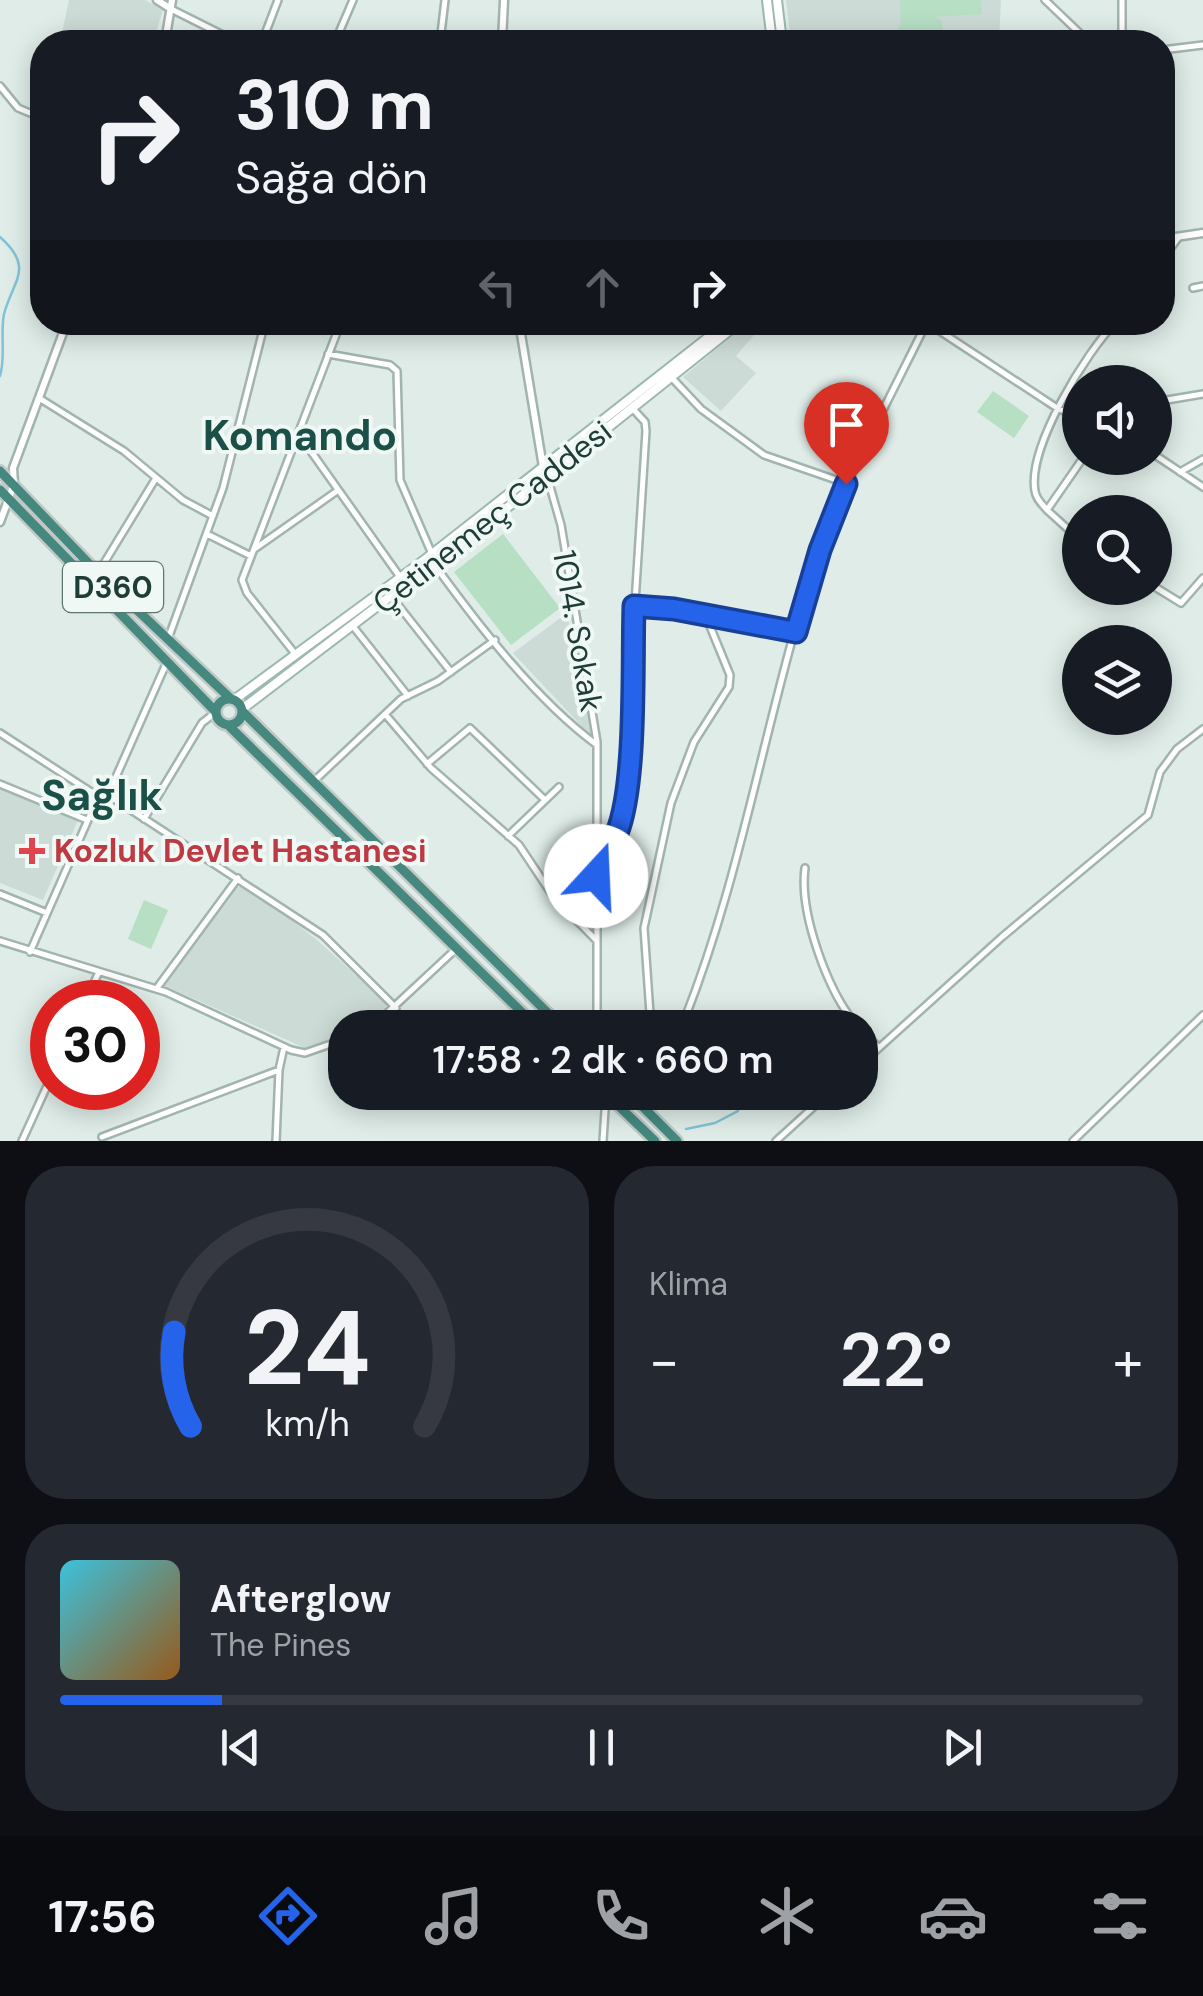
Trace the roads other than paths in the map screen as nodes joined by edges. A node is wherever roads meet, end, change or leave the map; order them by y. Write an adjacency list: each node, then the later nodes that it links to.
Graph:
1 (157, 0): 10 (street)
2 (278, 0): 13 (street)
3 (353, 0): 14 (street)
4 (444, 0): 15 (street)
5 (504, 0): 16 (street)
6 (767, 0): 17 (main road)
7 (777, 0): 18 (main road)
8 (1045, 0): 19 (street)
9 (1122, 0): 20 (street)
10 (172, 4): 11 (street); 12 (street)
11 (167, 30)
12 (216, 30)
13 (267, 30)
14 (340, 30)
15 (441, 30)
16 (503, 30)
17 (771, 30)
18 (781, 30)
19 (1076, 30)
20 (1122, 30)
21 (1203, 45): 22 (street)
22 (1175, 48)
23 (0, 86): 24 (street)
24 (30, 113)
25 (1203, 233): 27 (street)
26 (1175, 237): 27 (street)
27 (1178, 237): 28 (street)
28 (1175, 241)
29 (1203, 286): 30 (street)
30 (1193, 288)
31 (62, 335): 43 (street)
32 (262, 335): 63 (street)
33 (336, 335): 40 (street)
34 (521, 335): 52 (street)
35 (712, 335): 52 (main road, Çetinemeç Caddesi)
36 (724, 335): 41 (main road, Çetinemeç Caddesi)
37 (921, 335): 57 (street)
38 (945, 335): 45 (street)
39 (1107, 335): 45 (street)
40 (328, 354): 48 (street); 68 (street)
41 (672, 378): 46 (main road, Çetinemeç Caddesi); 57 (street)
42 (1203, 394): 44 (street)
43 (39, 398): 55 (street); 56 (street)
44 (1172, 399)
45 (1057, 408): 47 (street); 62 (street)
46 (632, 409): 52 (main road, Çetinemeç Caddesi); 74 (street)
47 (1062, 410)
48 (298, 433): 60 (street); 67 (street)
49 (1203, 460): 53 (street)
50 (1172, 467): 53 (street)
51 (0, 471): 56 (highway, D360)
52 (545, 471): 68 (main road, Çetinemeç Caddesi); 91 (street, 1014. Sokak)
53 (1180, 472): 58 (street)
54 (1071, 475): 62 (street)
55 (156, 478): 63 (street); 69 (street)
56 (14, 484): 61 (street); 69 (highway, D360)
57 (846, 484): 77 (street)
58 (1203, 487)
59 (0, 490): 61 (highway, D360)
60 (338, 490): 67 (street); 70 (street)
61 (9, 499): 64 (street); 81 (highway, D360)
62 (1047, 510): 65 (street)
63 (213, 516): 66 (street)
64 (0, 522)
65 (1062, 524)
66 (207, 534): 67 (street); 78 (street)
67 (252, 553): 80 (street)
68 (432, 558): 70 (main road, Çetinemeç Caddesi); 72 (main road, Çetinemeç Caddesi); 79 (street)
69 (98, 573): 78 (highway, D360)
70 (400, 578): 80 (main road, Çetinemeç Caddesi)
71 (1203, 578): 73 (street)
72 (390, 594): 76 (main road, Çetinemeç Caddesi); 82 (street)
73 (1172, 597)
74 (634, 606): 75 (street); 101 (street)
75 (705, 614): 77 (street); 120 (street)
76 (352, 625): 83 (street); 85 (main road, Çetinemeç Caddesi)
77 (796, 632): 121 (street)
78 (168, 640): 84 (highway, D360)
79 (494, 640): 82 (street); 91 (street)
80 (296, 655): 84 (main road, Çetinemeç Caddesi)
81 (168, 660): 86 (highway, D360); 96 (street)
82 (451, 672): 83 (street)
83 (408, 696): 87 (street)
84 (232, 700): 85 (highway); 86 (highway)
85 (242, 710): 88 (highway); 94 (highway)
86 (216, 712): 88 (highway); 98 (street)
87 (385, 714): 92 (street); 94 (street)
88 (229, 726): 108 (highway)
89 (1203, 730): 126 (street)
90 (0, 733): 96 (street)
91 (597, 745): 101 (street, 1014. Sokak)
92 (427, 764): 97 (street); 100 (street)
93 (0, 784): 99 (street)
94 (312, 784): 118 (highway)
95 (559, 787): 97 (street)
96 (105, 797): 98 (street); 99 (street)
97 (544, 799): 100 (street)
98 (144, 818): 103 (street)
99 (87, 820): 105 (street)
100 (508, 836): 107 (street)
101 (596, 844): 107 (street, 1014. Sokak)
102 (805, 868): 122 (street)
103 (238, 878): 113 (street); 115 (street)
104 (0, 894): 105 (street)
105 (47, 913): 109 (street)
106 (0, 941): 109 (street)
107 (597, 942): 119 (street, 1014. Sokak)
108 (457, 948): 115 (street); 117 (highway)
109 (30, 952): 110 (street)
110 (98, 974): 111 (street); 112 (street)
111 (95, 980)
112 (120, 980)
113 (160, 985)
114 (160, 992): 125 (street)
115 (396, 1008): 116 (street)
116 (394, 1010)
117 (520, 1010)
118 (544, 1010)
119 (596, 1010)
120 (650, 1010)
121 (688, 1010)
122 (845, 1010)
123 (1203, 1015): 140 (street)
124 (328, 1045): 125 (street)
125 (284, 1047): 127 (street)
126 (879, 1048)
127 (279, 1070): 133 (street); 135 (street)
128 (36, 1110): 134 (street)
129 (604, 1110): 136 (street)
130 (622, 1110): 137 (highway)
131 (644, 1110): 138 (highway)
132 (810, 1110): 139 (street)
133 (102, 1137)
134 (22, 1141)
135 (276, 1141)
136 (603, 1141)
137 (655, 1141)
138 (678, 1141)
139 (776, 1141)
140 (1073, 1141)

